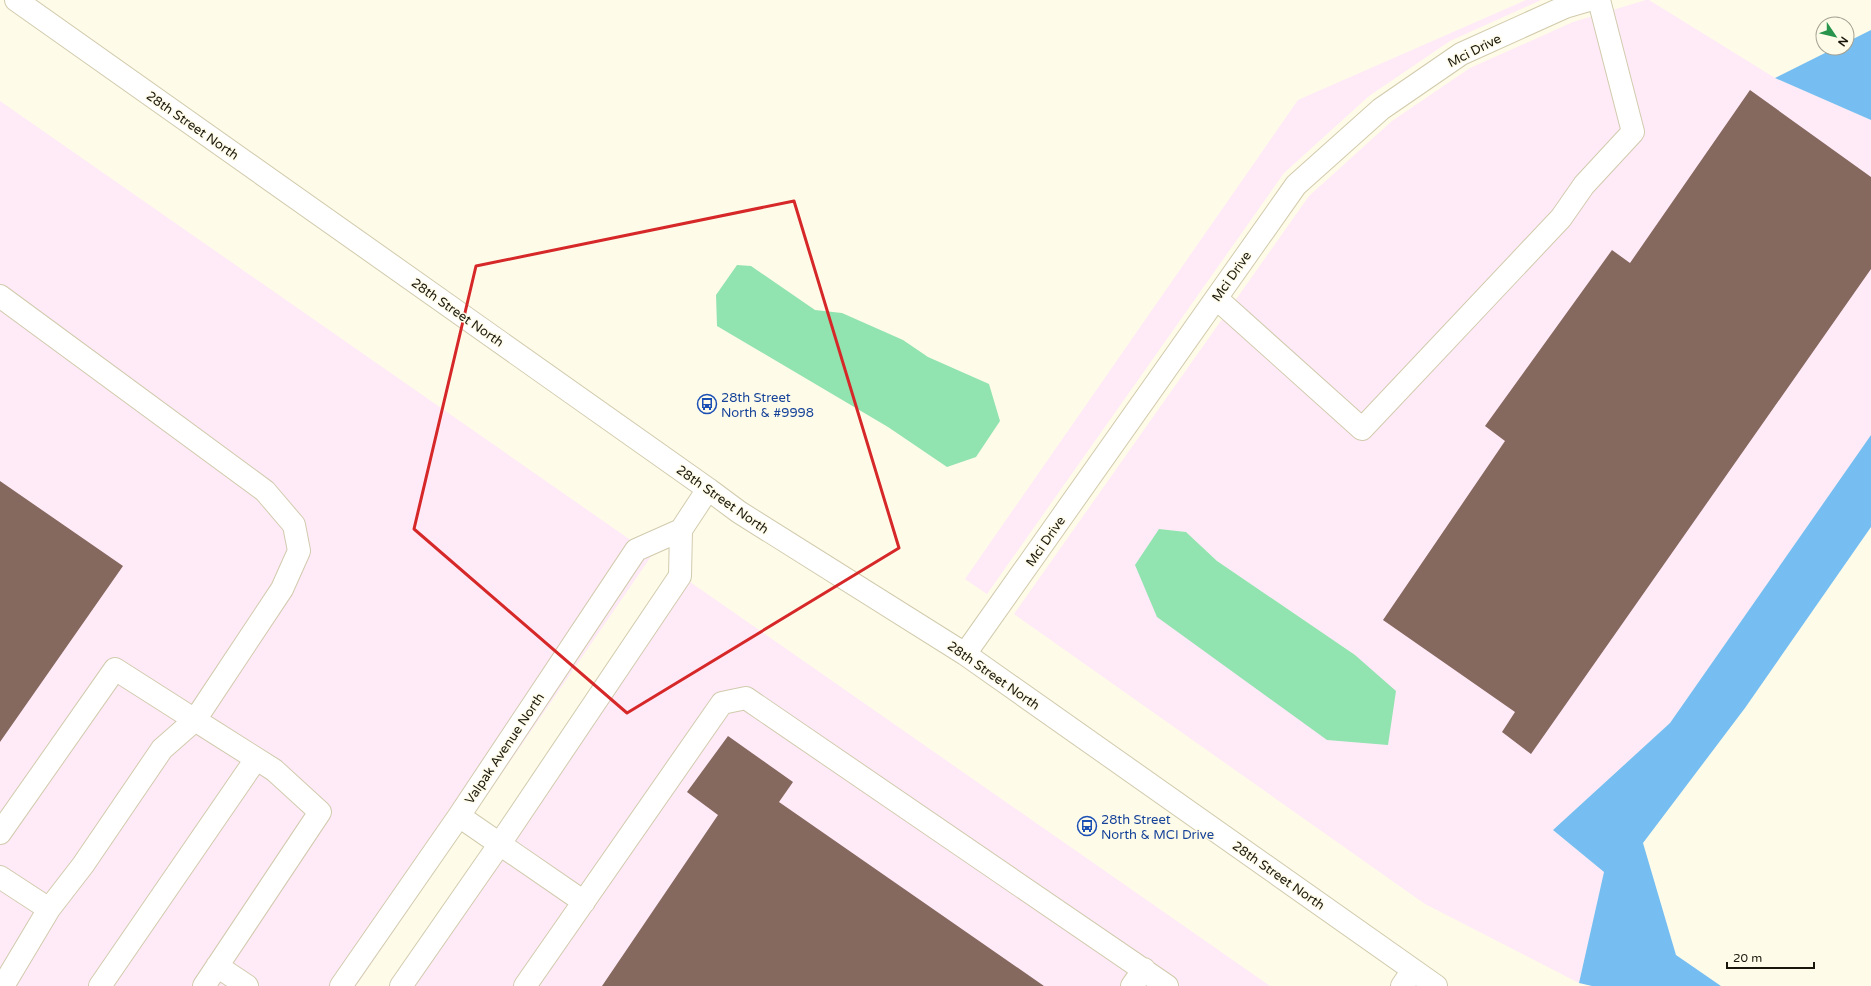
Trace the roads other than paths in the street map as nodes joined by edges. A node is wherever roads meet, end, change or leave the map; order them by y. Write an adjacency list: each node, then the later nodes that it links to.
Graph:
1 (16, 0): 6 (street, 28th Street North)
2 (1589, 0): 5 (street, Mci Drive)
3 (1599, 0): 5 (street)
4 (0, 296): 9 (street)
5 (1216, 298): 8 (street, Mci Drive)
6 (708, 489): 7 (street); 8 (street, 28th Street North)
7 (681, 530): 11 (street, Valpak Avenue North); 13 (street)
8 (965, 654): 19 (street, 28th Street North)
9 (195, 720): 10 (street); 12 (street); 16 (street)
10 (256, 758): 17 (street); 21 (street)
11 (459, 816): 13 (street); 24 (street, Valpak Avenue North)
12 (0, 833)
13 (499, 845): 15 (street); 25 (street)
14 (0, 877): 16 (street)
15 (584, 902): 18 (street); 26 (street)
16 (49, 909): 20 (street)
17 (217, 966): 22 (street); 23 (street)
18 (1138, 978): 27 (street)
19 (1408, 978): 28 (street, 28th Street North)
20 (2, 986)
21 (100, 986)
22 (204, 986)
23 (247, 986)
24 (341, 986)
25 (401, 986)
26 (525, 986)
27 (1167, 986)
28 (1436, 986)

